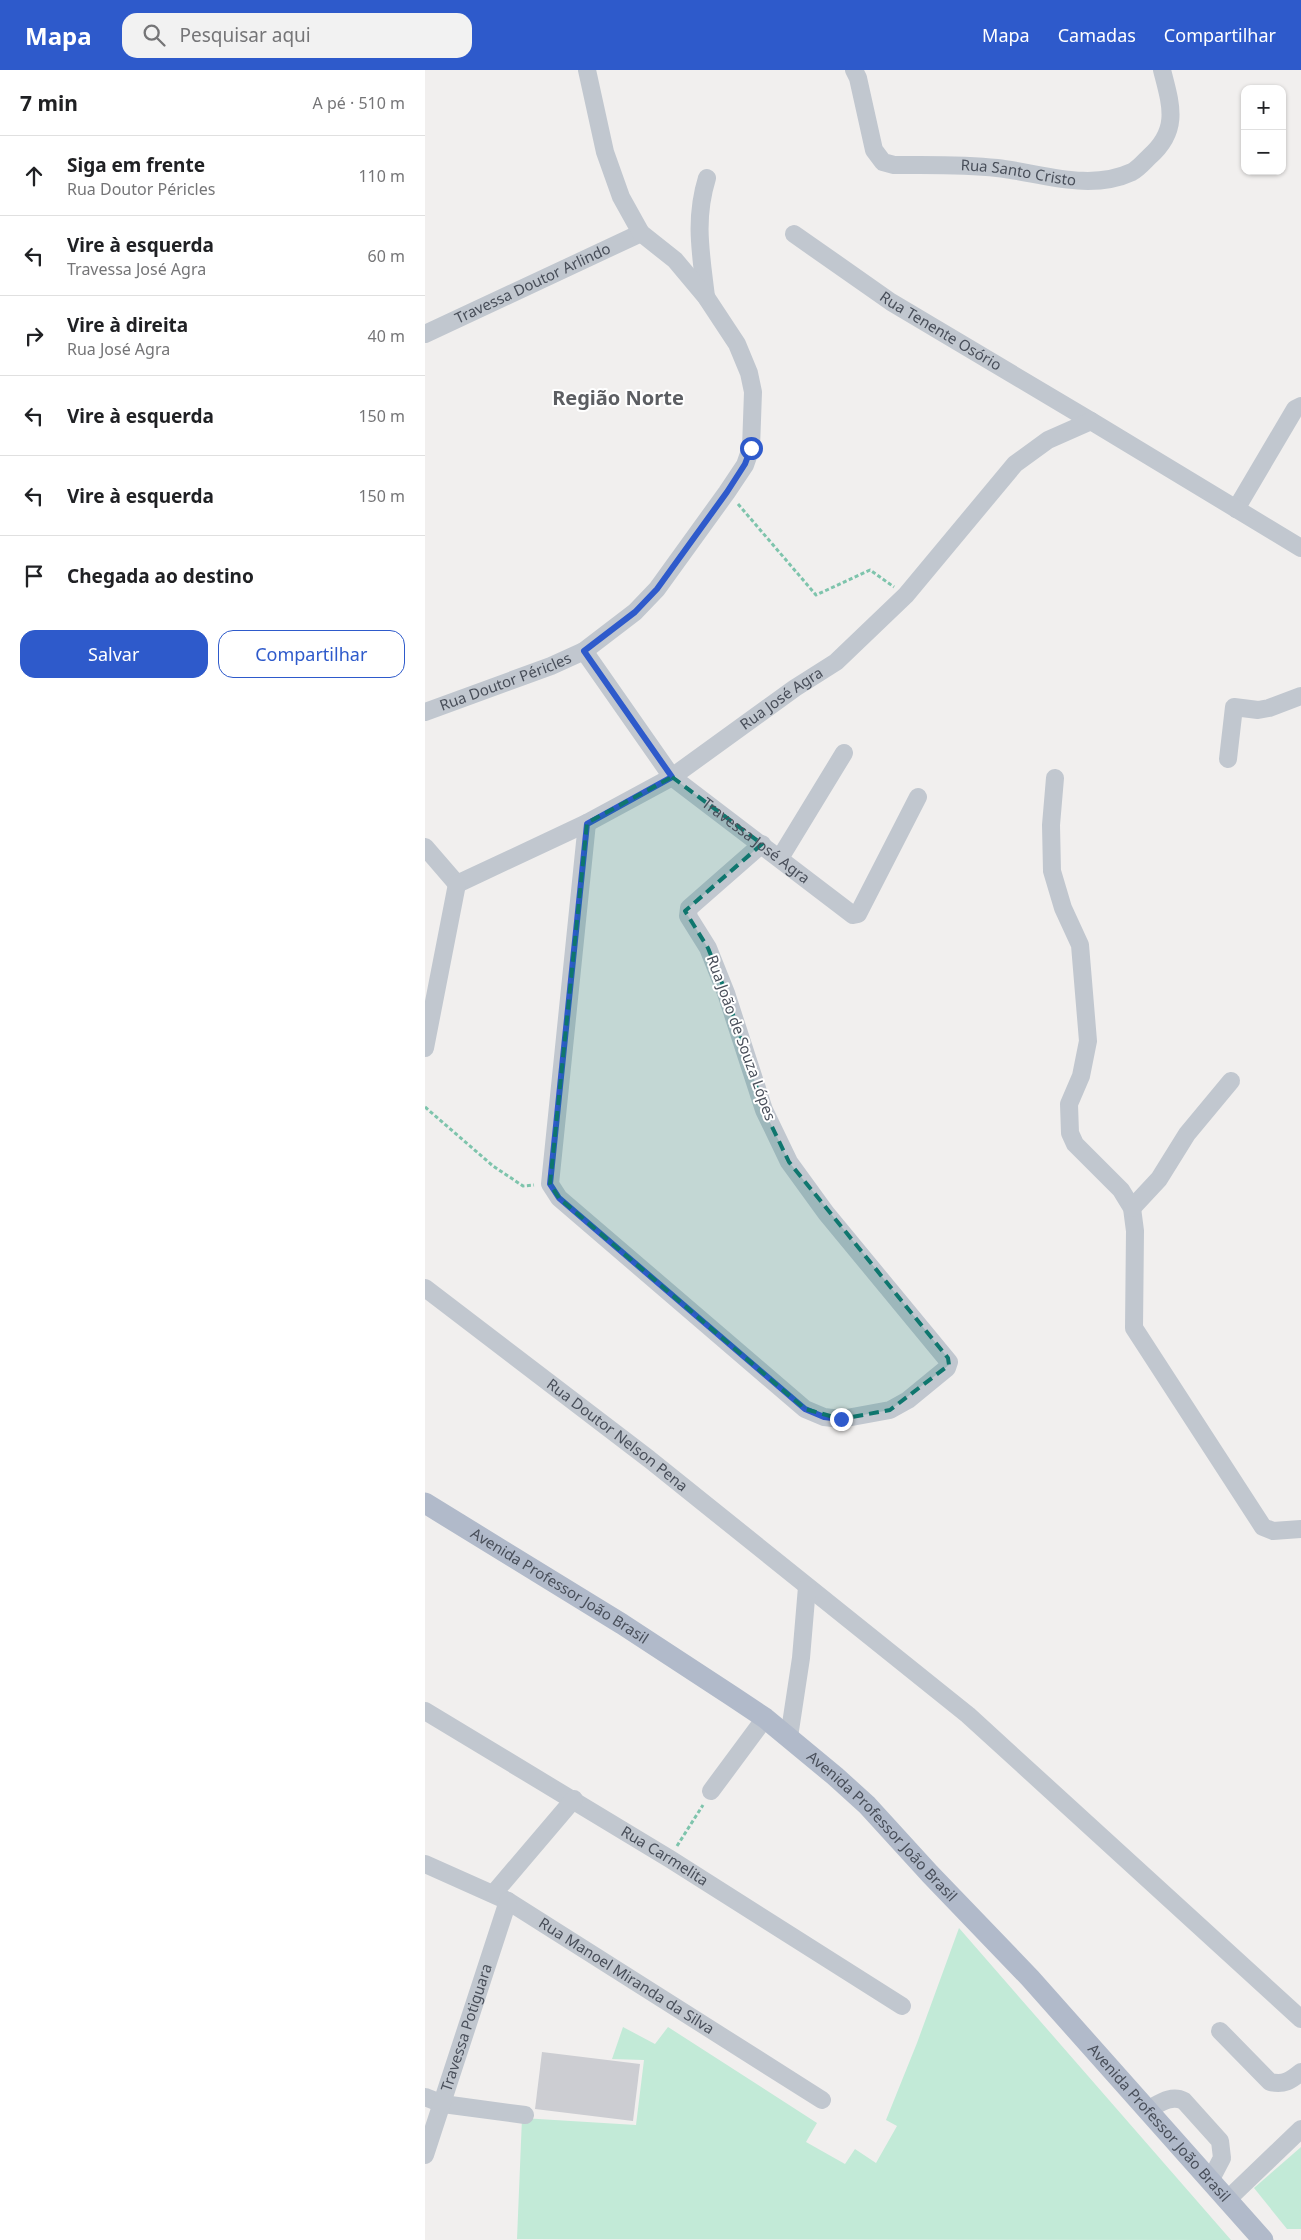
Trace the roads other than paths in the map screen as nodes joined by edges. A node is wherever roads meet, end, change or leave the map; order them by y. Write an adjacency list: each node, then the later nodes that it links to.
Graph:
1 (587, 70): 5 (street, Rua Doutor Péricles)
2 (855, 70): 3 (street, Rua Santo Cristo)
3 (1162, 70)
4 (707, 178): 7 (street)
5 (641, 233): 7 (street, Rua Doutor Péricles); 8 (street, Travessa Doutor Arlindo)
6 (794, 234): 10 (street, Rua Tenente Osório)
7 (707, 297): 13 (street, Rua Doutor Péricles)
8 (425, 334)
9 (1301, 406): 11 (street)
10 (1091, 421): 11 (street, Rua Tenente Osório); 18 (street, Rua José Agra)
11 (1236, 509): 12 (street, Rua Tenente Osório)
12 (1301, 548)
13 (584, 651): 15 (street, Rua Doutor Péricles); 18 (street, Travessa José Agra)
14 (1301, 696): 17 (street)
15 (425, 712)
16 (844, 753): 24 (street)
17 (1228, 759)
18 (672, 777): 21 (street, Rua José Agra); 22 (street, Travessa José Agra)
19 (1055, 778): 28 (street)
20 (919, 797): 24 (street, Travessa José Agra)
21 (587, 824): 22 (street, Rua João de Souza Lópes); 25 (street, Rua José Agra)
22 (762, 844): 24 (street, Travessa José Agra)
23 (425, 847): 25 (street)
24 (780, 858)
25 (457, 884): 26 (street)
26 (425, 1048)
27 (1231, 1081): 28 (street)
28 (1132, 1208): 31 (street)
29 (425, 1288): 32 (street, Rua Doutor Nelson Pena)
30 (425, 1503): 34 (main road, Avenida Professor João Brasil)
31 (1301, 1529)
32 (807, 1587): 35 (street); 41 (street, Rua Doutor Nelson Pena)
33 (425, 1711): 37 (street, Rua Carmelita)
34 (765, 1718): 35 (main road, Avenida Professor João Brasil); 36 (street)
35 (789, 1737): 47 (main road, Avenida Professor João Brasil)
36 (711, 1791)
37 (574, 1799): 39 (street, Travessa Potiguara); 40 (street, Rua Carmelita)
38 (425, 1864): 39 (street, Rua Manoel Miranda da Silva)
39 (501, 1897): 45 (street, Rua Manoel Miranda da Silva); 46 (street, Travessa Potiguara)
40 (902, 2006)
41 (1301, 2019)
42 (1220, 2031): 43 (street)
43 (1301, 2072)
44 (425, 2097): 46 (street)
45 (822, 2100)
46 (443, 2104): 48 (street); 50 (street, Travessa Potiguara)
47 (1147, 2110): 51 (main road, Avenida Professor João Brasil); 51 (street)
48 (525, 2114)
49 (1301, 2129): 52 (street)
50 (425, 2155)
51 (1210, 2181): 52 (main road, Avenida Professor João Brasil)
52 (1227, 2200): 53 (main road, Avenida Professor João Brasil)
53 (1263, 2240)

